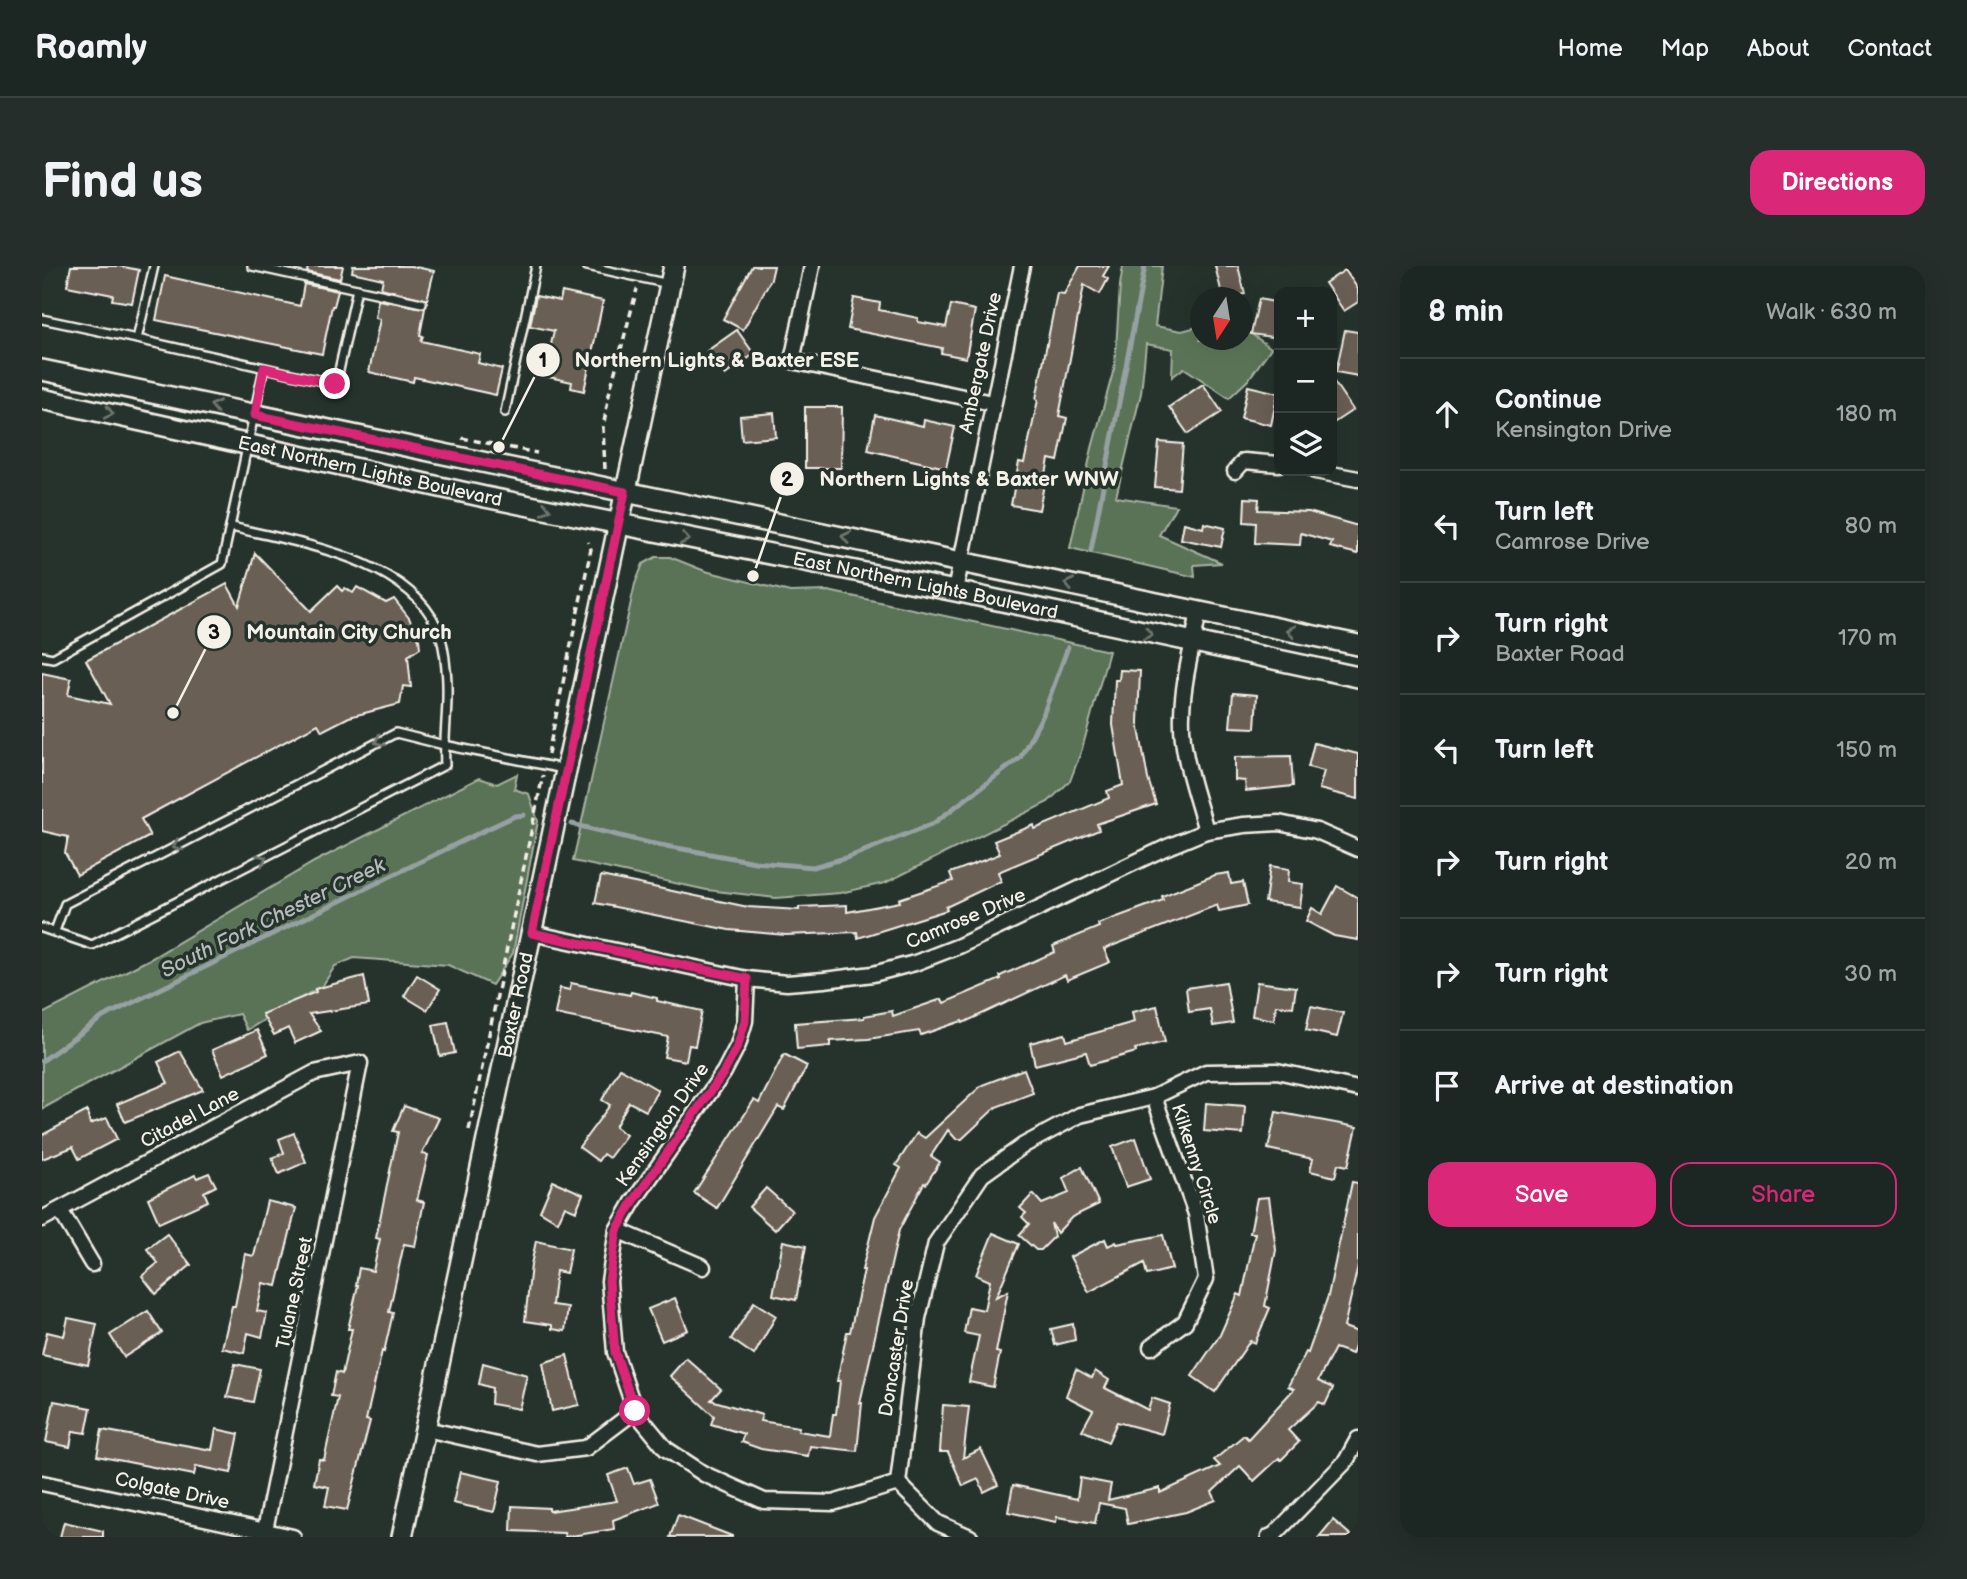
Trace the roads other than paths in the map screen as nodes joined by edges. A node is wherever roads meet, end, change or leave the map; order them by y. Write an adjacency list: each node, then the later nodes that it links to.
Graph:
1 (154, 266): 12 (lane)
2 (252, 266): 7 (lane)
3 (536, 266): 17 (lane)
4 (587, 266): 8 (lane)
5 (812, 266): 16 (street)
6 (1022, 266): 16 (street, Ambergate Drive)
7 (287, 270): 9 (lane)
8 (672, 275): 24 (main road, Baxter Road)
9 (357, 289): 10 (lane); 13 (lane)
10 (422, 303)
11 (42, 319): 12 (lane)
12 (137, 339): 13 (lane)
13 (264, 368): 18 (lane)
14 (42, 370): 18 (main road, East Northern Lights Boulevard, one-way to 14)
15 (42, 399): 19 (main road, East Northern Lights Boulevard, one-way to 19)
16 (992, 403): 27 (street, Ambergate Drive)
17 (505, 412)
18 (255, 415): 19 (lane); 24 (main road, East Northern Lights Boulevard)
19 (249, 445): 25 (main road, East Northern Lights Boulevard, one-way to 25); 26 (lane)
20 (1274, 464): 21 (street)
21 (1235, 471)
22 (1337, 475): 23 (street)
23 (1358, 479)
24 (625, 492): 25 (main road, Baxter Road); 27 (main road, East Northern Lights Boulevard, one-way to 24)
25 (618, 525): 28 (main road, East Northern Lights Boulevard, one-way to 28); 35 (main road, Baxter Road)
26 (232, 527): 32 (lane); 34 (lane)
27 (960, 561): 28 (street, Ambergate Drive); 29 (main road, East Northern Lights Boulevard, one-way to 27)
28 (955, 592): 30 (main road, East Northern Lights Boulevard, one-way to 30)
29 (1199, 611): 30 (street); 31 (main road, East Northern Lights Boulevard, one-way to 29)
30 (1193, 644): 33 (main road, East Northern Lights Boulevard); 36 (street)
31 (1358, 645)
32 (42, 656)
33 (1358, 677)
34 (444, 745): 35 (lane); 39 (lane, one-way to 39); 39 (lane, one-way to 34)
35 (567, 770): 40 (main road, Baxter Road)
36 (1206, 831): 37 (street, Camrose Drive); 41 (street, Camrose Drive)
37 (1358, 849)
38 (42, 928): 39 (lane)
39 (55, 931)
40 (532, 933): 41 (street, Camrose Drive); 52 (main road, Baxter Road)
41 (747, 979): 47 (street, Kensington Drive)
42 (360, 1063): 45 (street, Citadel Lane); 56 (street, Tulane Street)
43 (1358, 1089): 44 (street, Doncaster Drive)
44 (1154, 1097): 50 (street, Kilkenny Circle); 55 (street, Doncaster Drive)
45 (60, 1210): 46 (street, Citadel Lane); 48 (street)
46 (42, 1219)
47 (617, 1230): 49 (street); 51 (street, Kensington Drive)
48 (92, 1264)
49 (703, 1267)
50 (1151, 1347)
51 (635, 1411): 52 (street); 55 (street, Kensington Drive)
52 (426, 1429): 59 (main road, Baxter Road)
53 (1358, 1439): 57 (street)
54 (42, 1483): 56 (street, Colgate Drive)
55 (898, 1483): 60 (street)
56 (265, 1530): 58 (street, Colgate Drive)
57 (1273, 1536)
58 (293, 1537)
59 (402, 1537)
60 (970, 1537)

